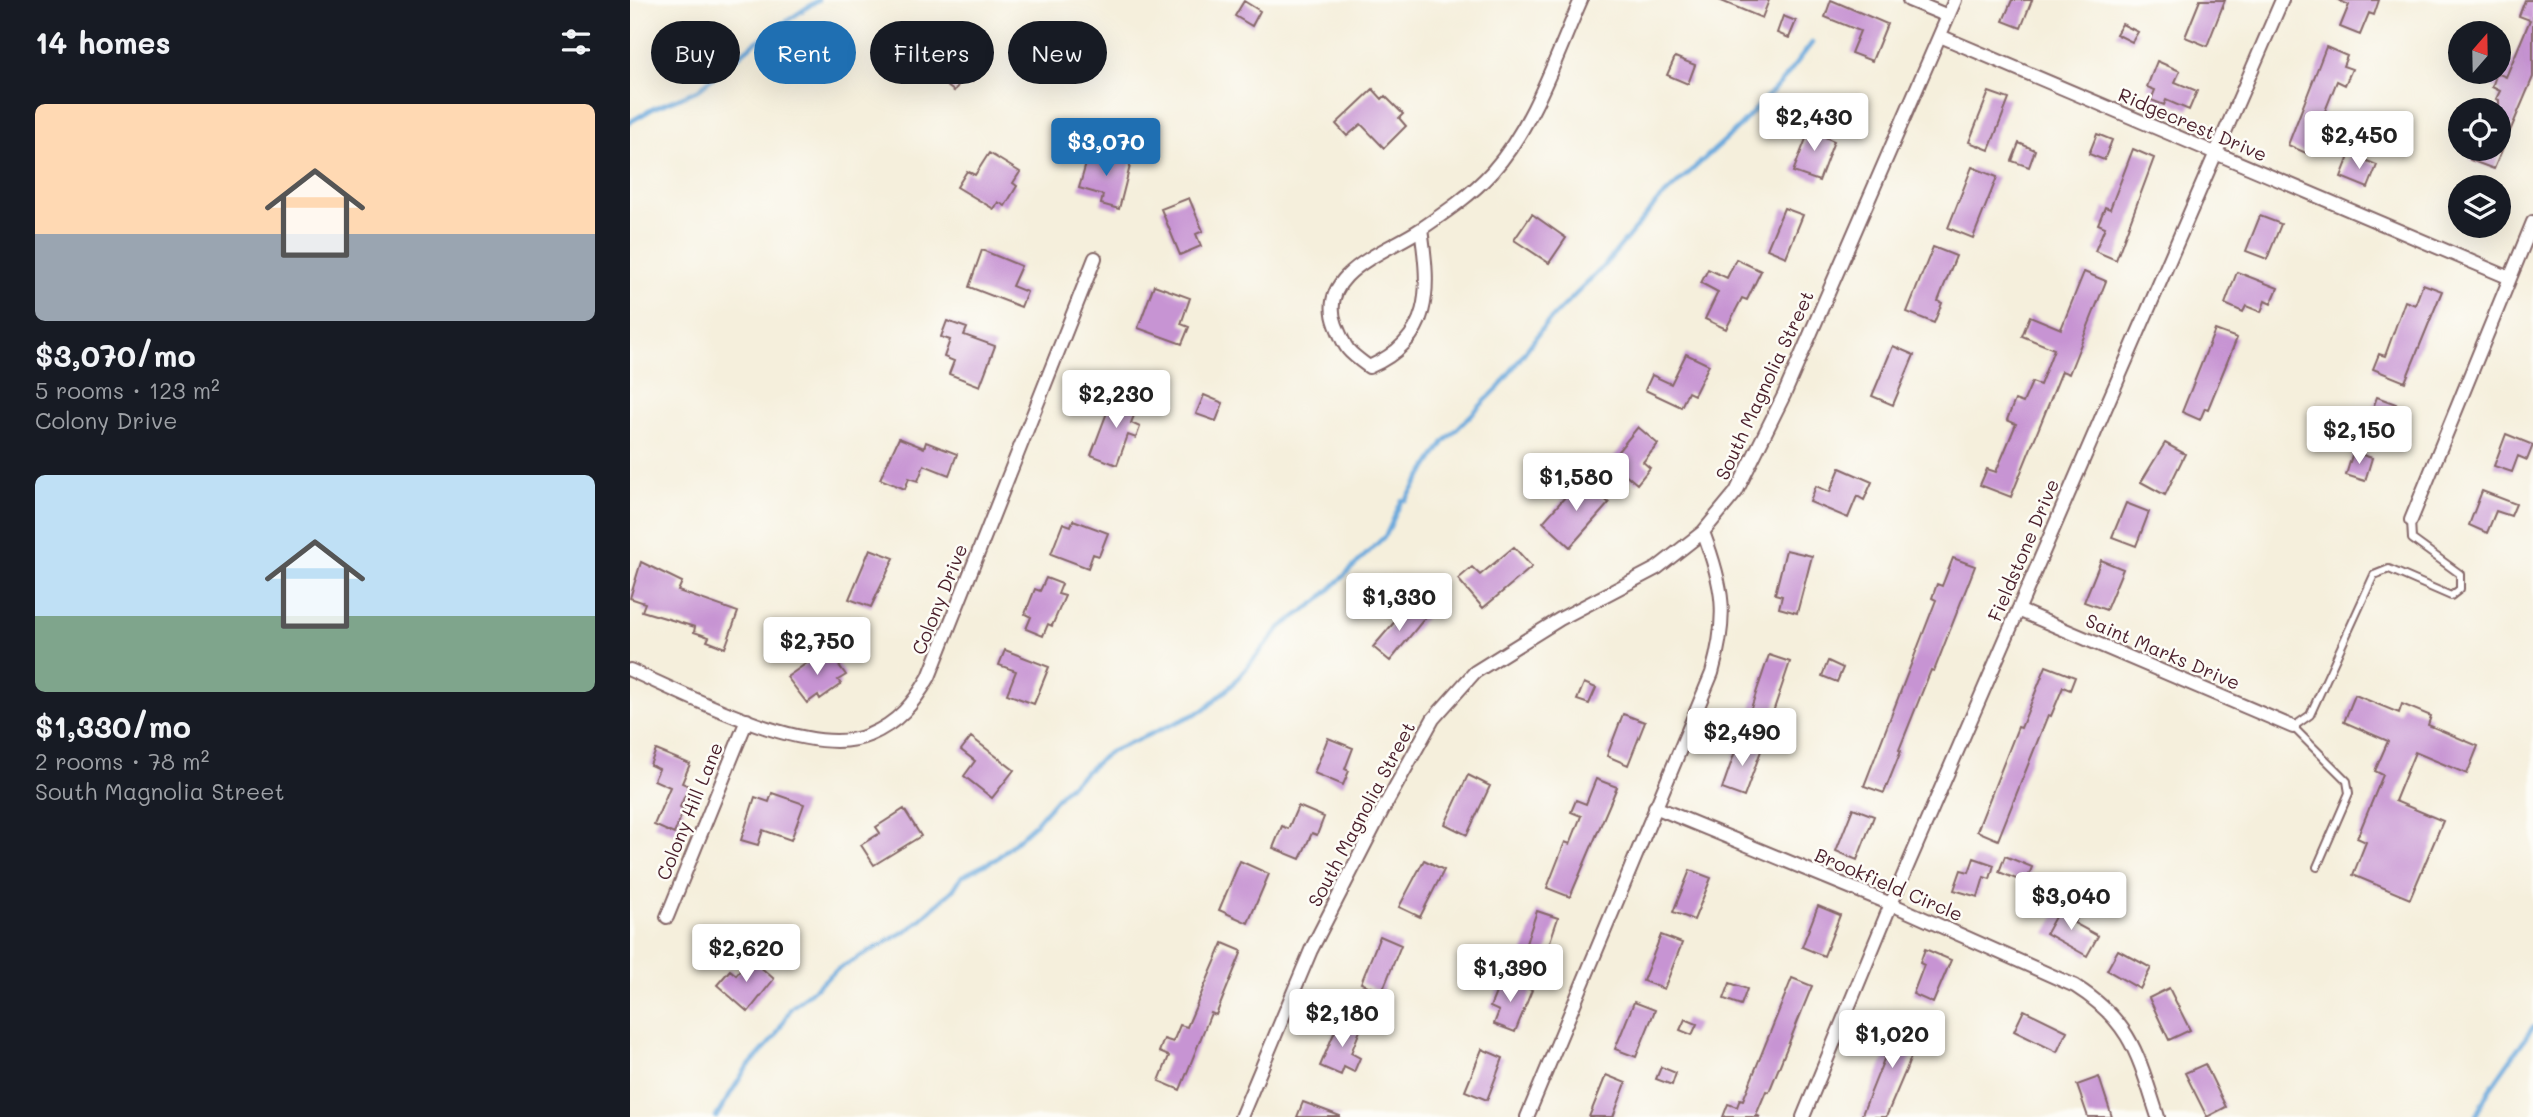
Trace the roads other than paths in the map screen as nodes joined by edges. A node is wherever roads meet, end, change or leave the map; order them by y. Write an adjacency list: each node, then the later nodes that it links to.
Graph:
1 (1581, 0): 9 (street)
2 (1909, 0): 5 (street)
3 (1955, 0): 5 (street, South Magnolia Street)
4 (2282, 0): 7 (street, Fieldstone Drive)
5 (1948, 16): 6 (street, South Magnolia Street)
6 (1940, 36): 7 (street, Ridgecrest Drive); 13 (street, South Magnolia Street)
7 (2216, 154): 11 (street, Ridgecrest Drive); 14 (street, Fieldstone Drive)
8 (2533, 222): 11 (street)
9 (1421, 229): 9 (street)
10 (1095, 258): 16 (street, Colony Drive)
11 (2510, 278): 12 (street)
12 (2411, 520): 17 (lane)
13 (1703, 532): 18 (street); 22 (street, South Magnolia Street)
14 (2018, 610): 17 (street, Saint Marks Drive); 20 (street, Fieldstone Drive)
15 (630, 670): 16 (street, Colony Drive)
16 (747, 720): 21 (street, Colony Hill Lane)
17 (2293, 727): 19 (lane)
18 (1655, 807): 20 (street, Brookfield Circle); 23 (street)
19 (2317, 867)
20 (1891, 904): 24 (street, Fieldstone Drive); 25 (street, Brookfield Circle)
21 (667, 917)
22 (1241, 1117)
23 (1527, 1117)
24 (1803, 1117)
25 (2158, 1117)

